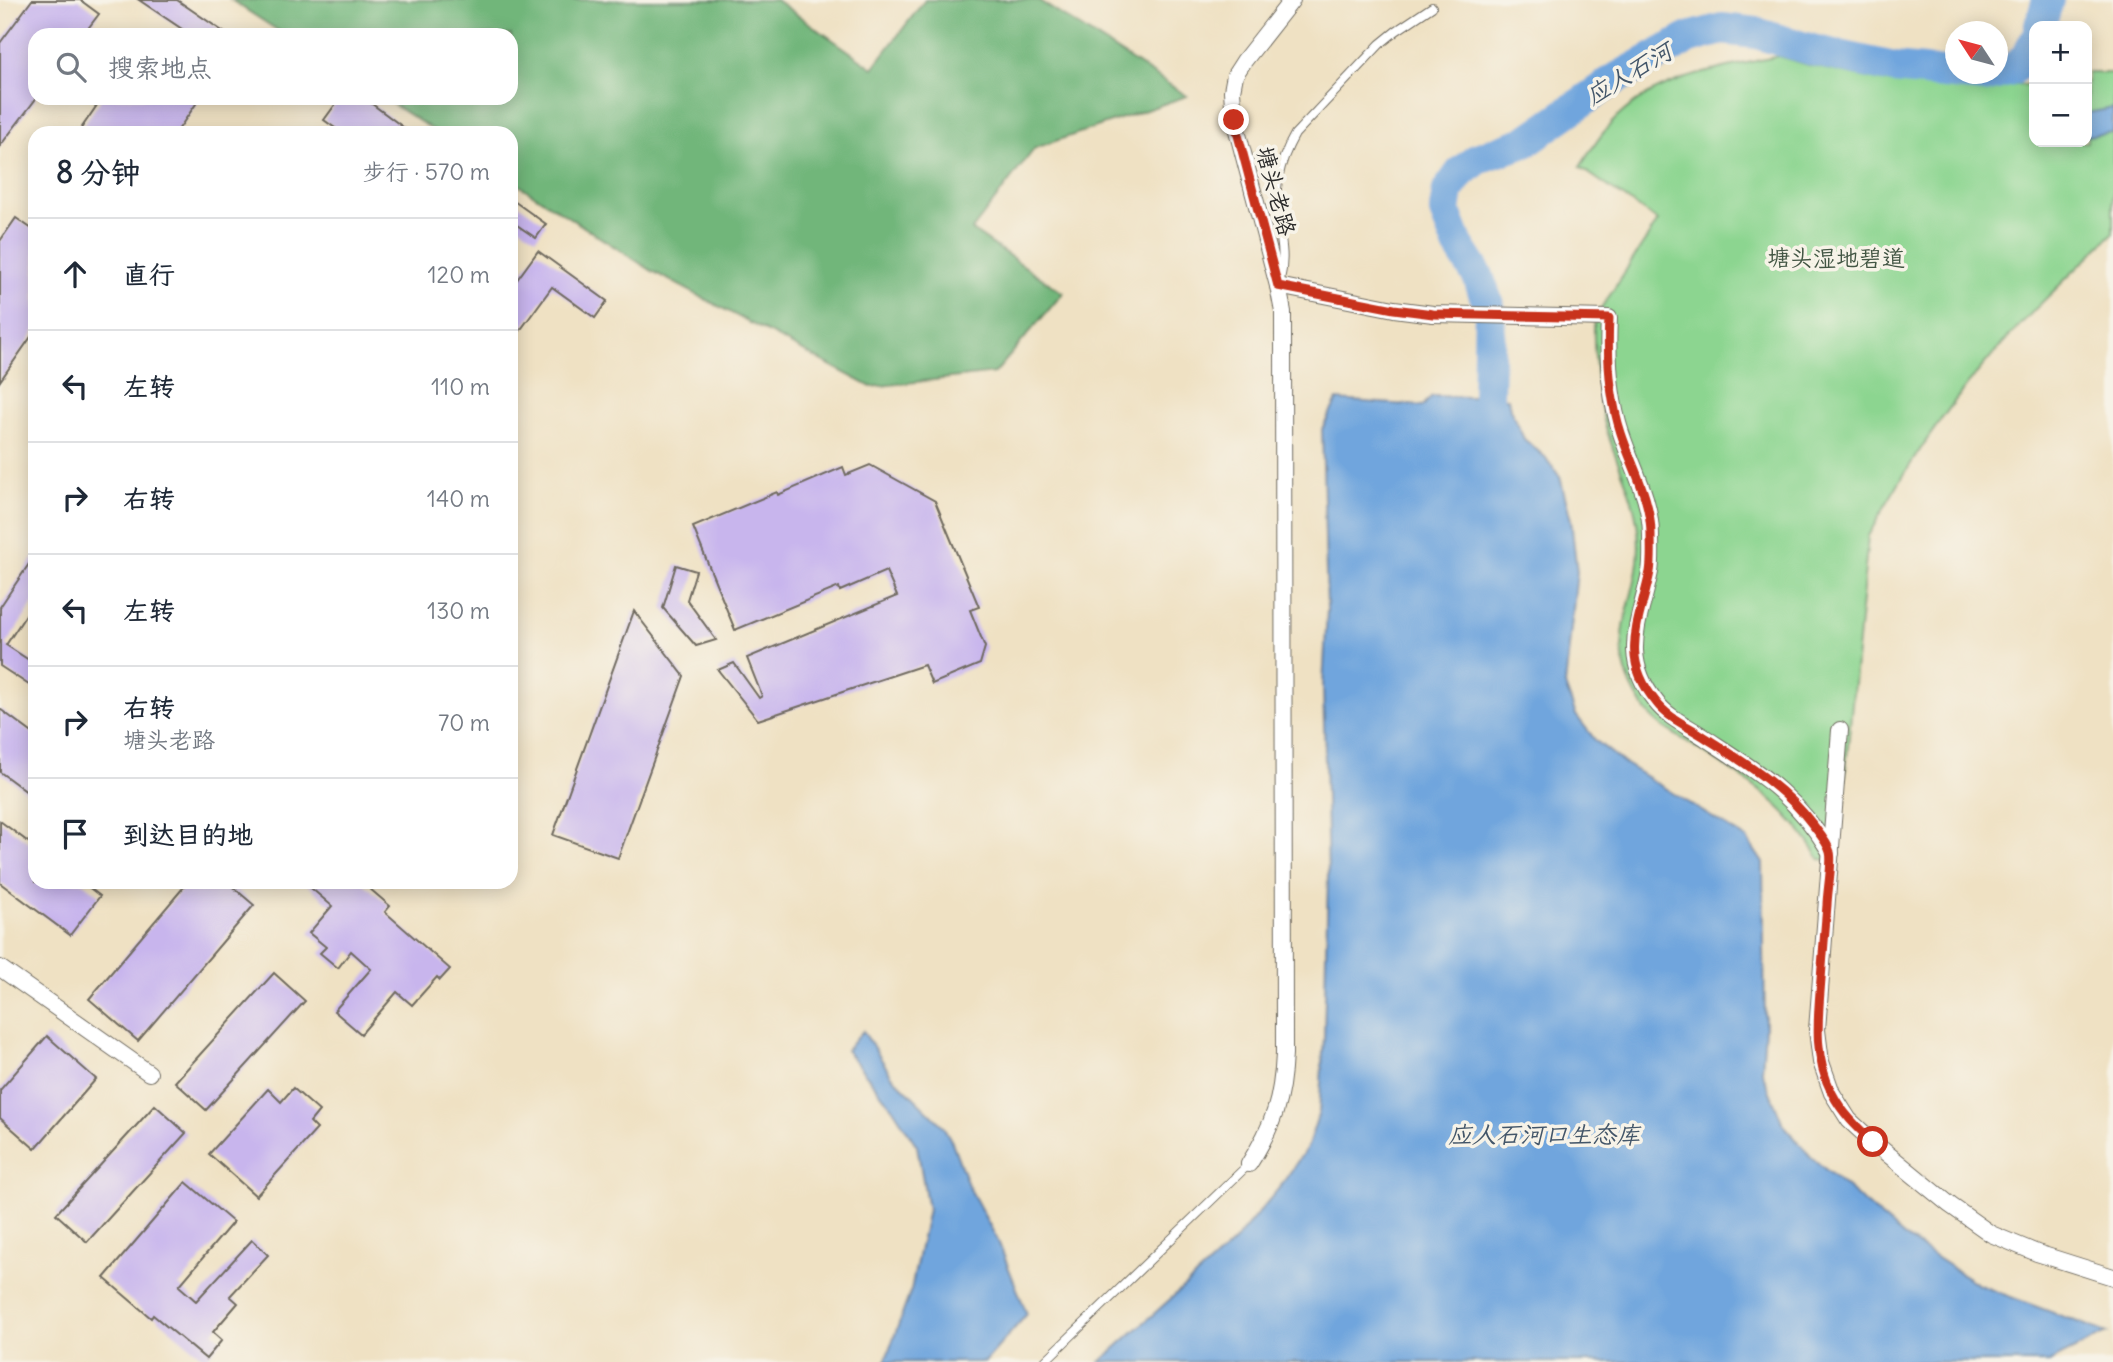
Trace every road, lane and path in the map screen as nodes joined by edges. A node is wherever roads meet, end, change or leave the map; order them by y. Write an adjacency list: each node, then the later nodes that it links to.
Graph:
1 (1292, 0): 3 (street, 塘头老路)
2 (1432, 7): 3 (lane)
3 (1278, 286): 5 (street); 8 (street, 塘头老路)
4 (1840, 730): 5 (street)
5 (1830, 853): 9 (street)
6 (0, 968): 7 (street)
7 (149, 1073)
8 (1250, 1164): 10 (lane)
9 (2113, 1277)
10 (1044, 1362)

